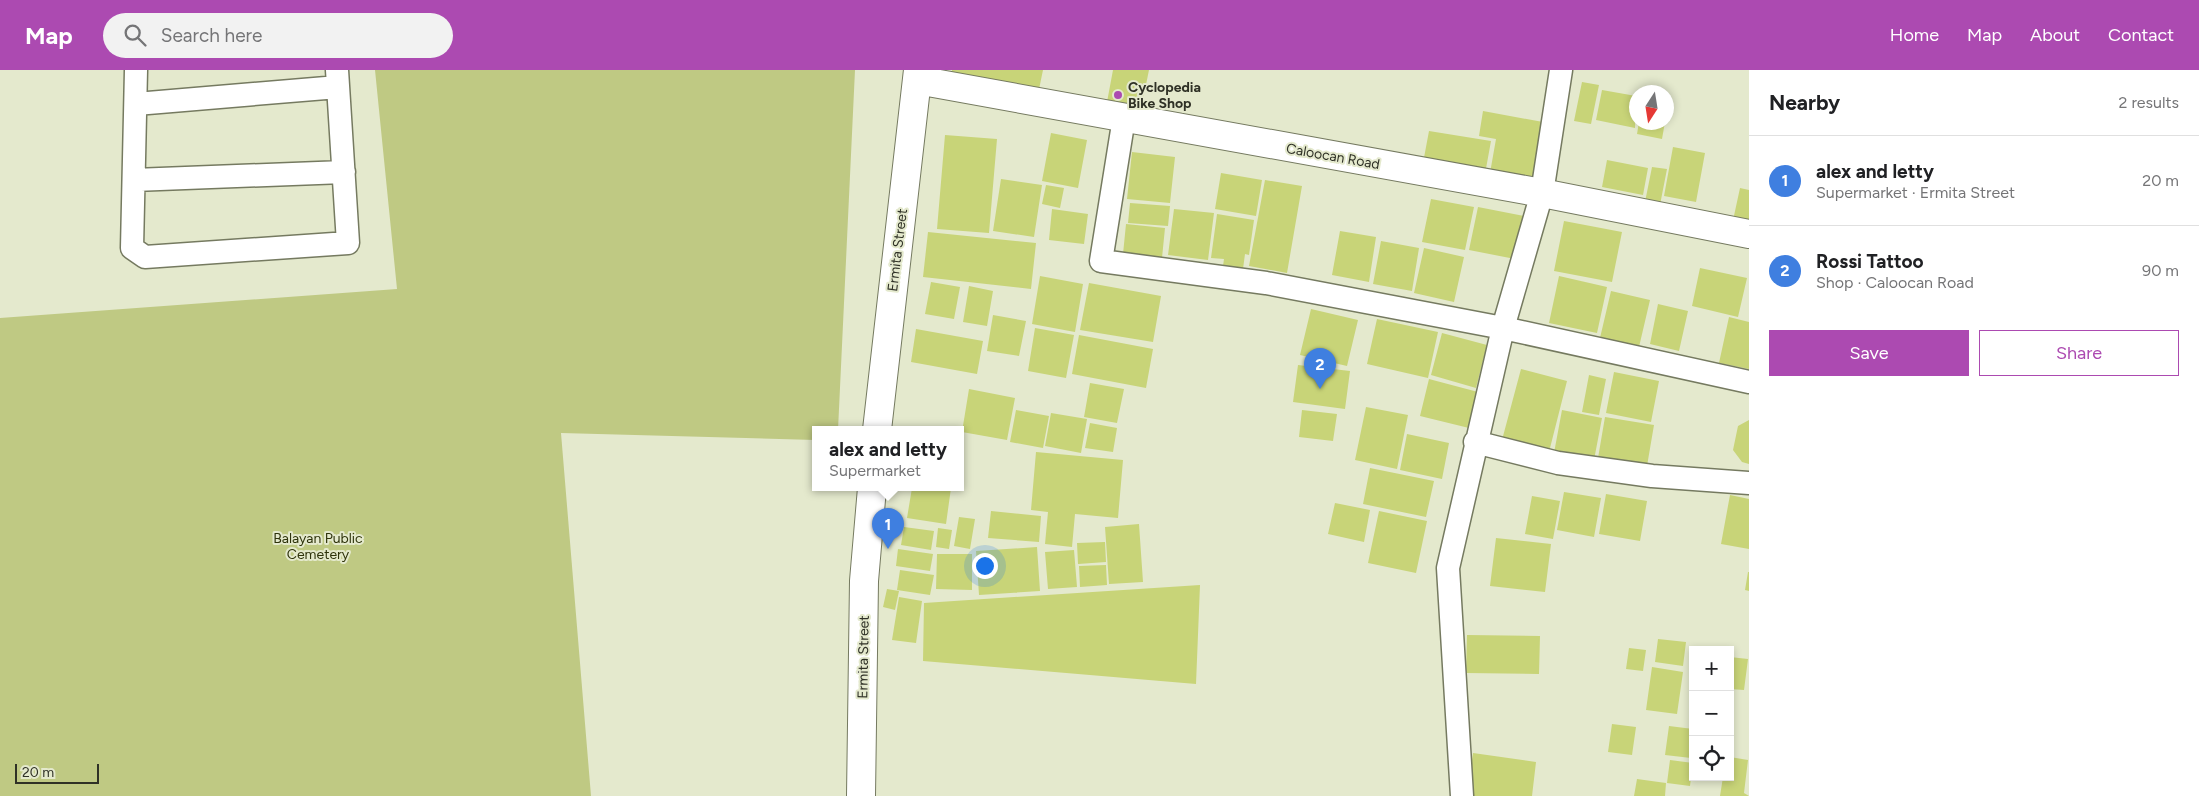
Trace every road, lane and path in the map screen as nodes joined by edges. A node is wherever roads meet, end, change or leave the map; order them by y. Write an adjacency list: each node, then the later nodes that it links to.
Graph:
1 (136, 70): 5 (street)
2 (1561, 70): 9 (street)
3 (918, 75): 6 (street, Caloocan Road); 13 (street, Ermita Street)
4 (337, 79): 5 (street); 7 (street)
5 (136, 104): 8 (street)
6 (1124, 118): 9 (street, Caloocan Road); 11 (street)
7 (344, 172): 8 (street); 8 (street)
8 (134, 180)
9 (1542, 193): 10 (street, Caloocan Road); 11 (street)
10 (1749, 234)
11 (1503, 328): 12 (street); 14 (street)
12 (1749, 382)
13 (877, 426)
14 (1475, 442): 15 (street); 18 (street)
15 (1749, 483)
16 (872, 491): 17 (street, Ermita Street)
17 (861, 796)
18 (1462, 796)

